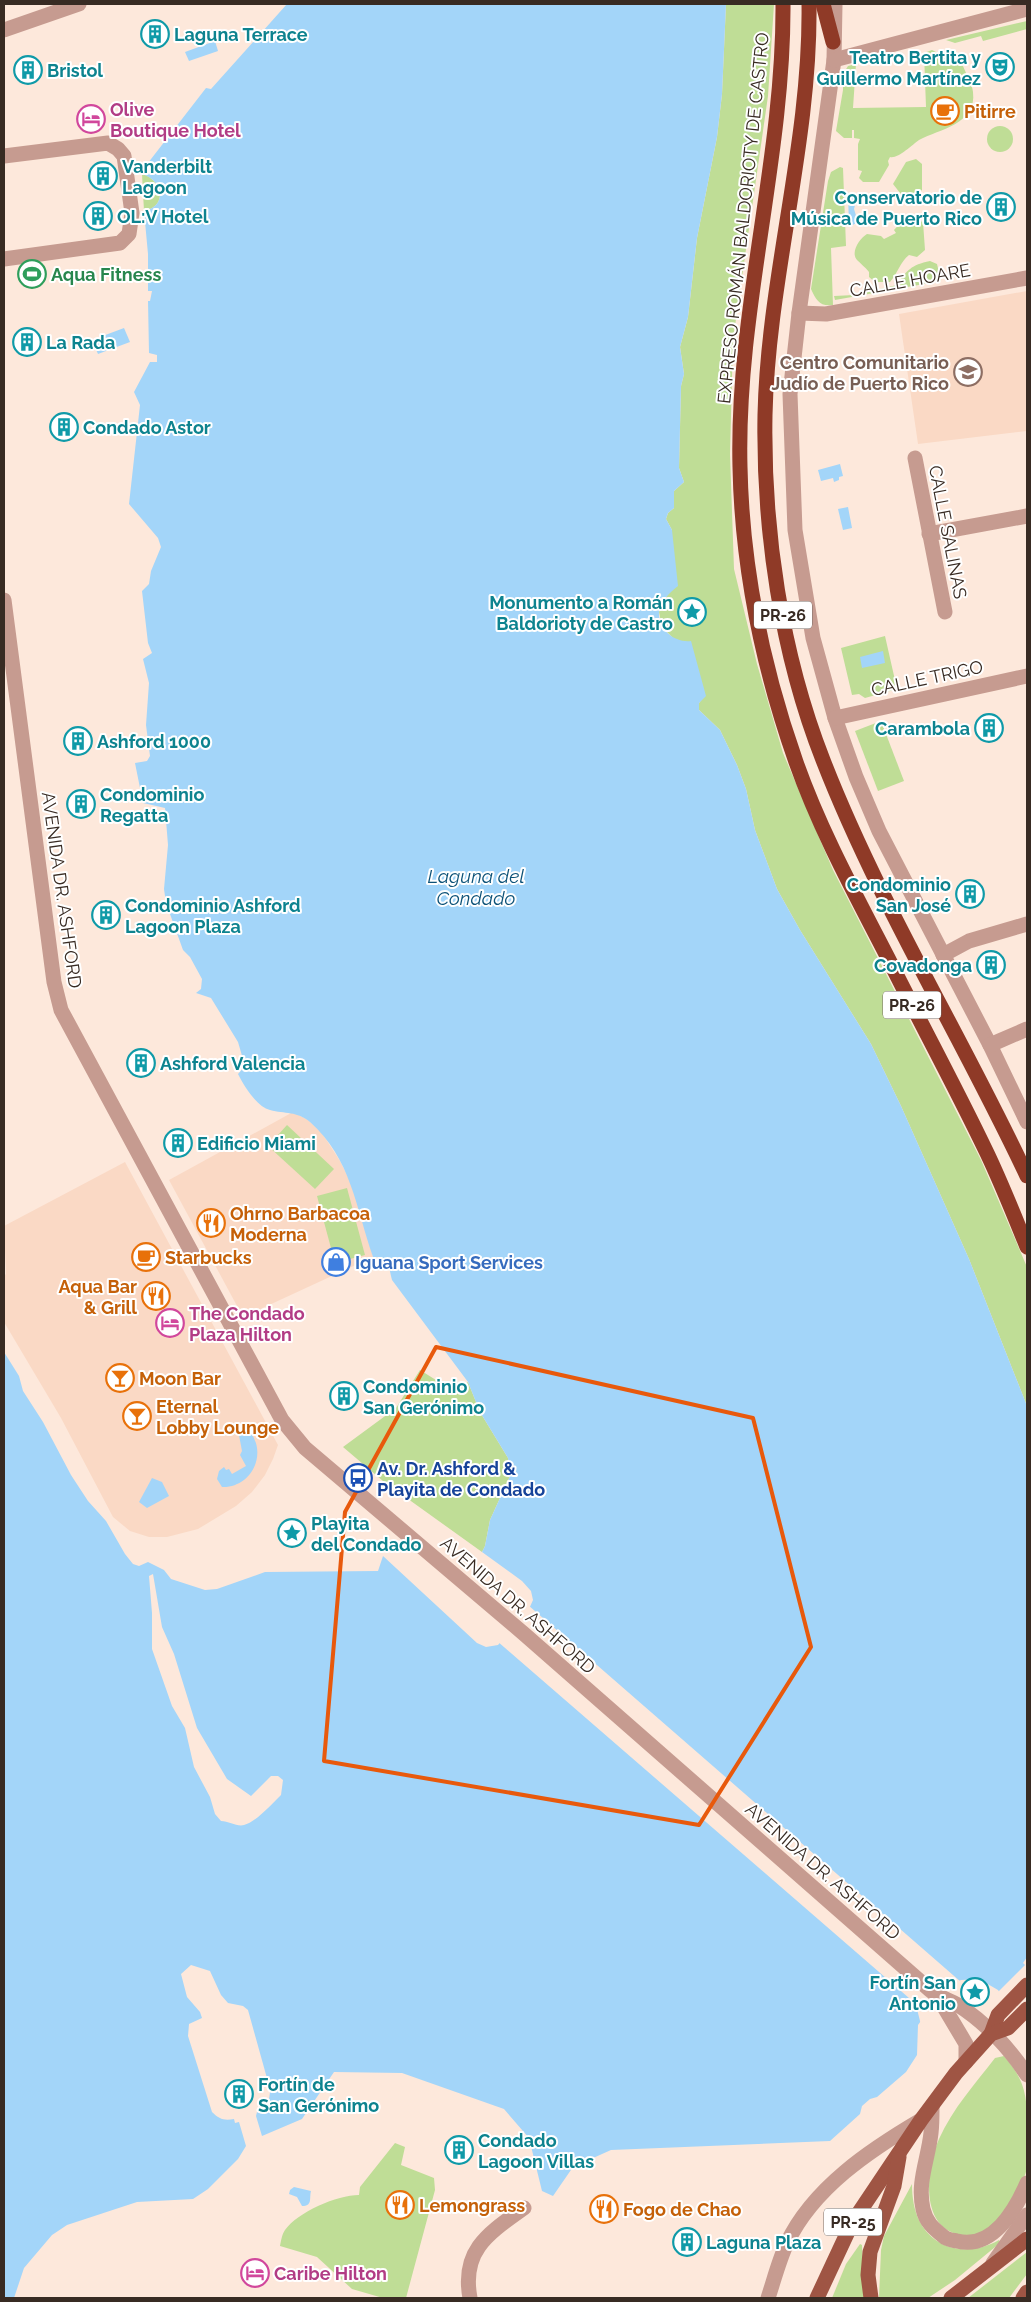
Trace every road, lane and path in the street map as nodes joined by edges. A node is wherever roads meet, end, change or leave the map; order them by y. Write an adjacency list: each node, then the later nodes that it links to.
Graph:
1 (79, 4): 7 (street)
2 (783, 4): 27 (highway, EXPRESO ROMÁN BALDORIOTY DE CASTRO / PR-26)
3 (809, 4): 26 (highway, PR-26)
4 (823, 4): 8 (highway)
5 (835, 4): 8 (street)
6 (1027, 9): 9 (street)
7 (4, 30)
8 (833, 42): 9 (street)
9 (834, 60): 13 (street)
10 (4, 156): 11 (street)
11 (4, 259)
12 (1027, 278): 13 (street, CALLE HOARE)
13 (799, 313): 20 (street)
14 (915, 458): 16 (street, CALLE SALINAS)
15 (1027, 516): 16 (street)
16 (929, 534): 18 (street, CALLE SALINAS)
17 (4, 600): 29 (street, AVENIDA DR. ASHFORD)
18 (945, 612)
19 (1027, 676): 20 (street, CALLE TRIGO)
20 (835, 718): 22 (street)
21 (1027, 924): 22 (street)
22 (943, 955): 24 (street)
23 (1027, 1029): 24 (street)
24 (990, 1045): 25 (street)
25 (1027, 1122)
26 (1027, 1176)
27 (1027, 1247)
28 (1027, 1985): 31 (main road)
29 (938, 1997): 31 (street, AVENIDA DR. ASHFORD); 32 (street)
30 (1027, 2009): 31 (main road)
31 (991, 2034): 32 (main road); 33 (street, AVENIDA DR. ASHFORD)
32 (966, 2062): 34 (main road)
33 (1027, 2075)
34 (932, 2107): 35 (main road); 37 (street)
35 (921, 2120): 36 (main road); 44 (street)
36 (900, 2151): 45 (main road, PR-25); 46 (main road)
37 (1027, 2183)
38 (524, 2208): 43 (street)
39 (1027, 2215): 41 (street)
40 (1027, 2239): 41 (main road)
41 (993, 2265): 47 (main road)
42 (1027, 2292): 48 (main road)
43 (470, 2298)
44 (768, 2298)
45 (817, 2298)
46 (872, 2298)
47 (951, 2298)
48 (1023, 2298)

